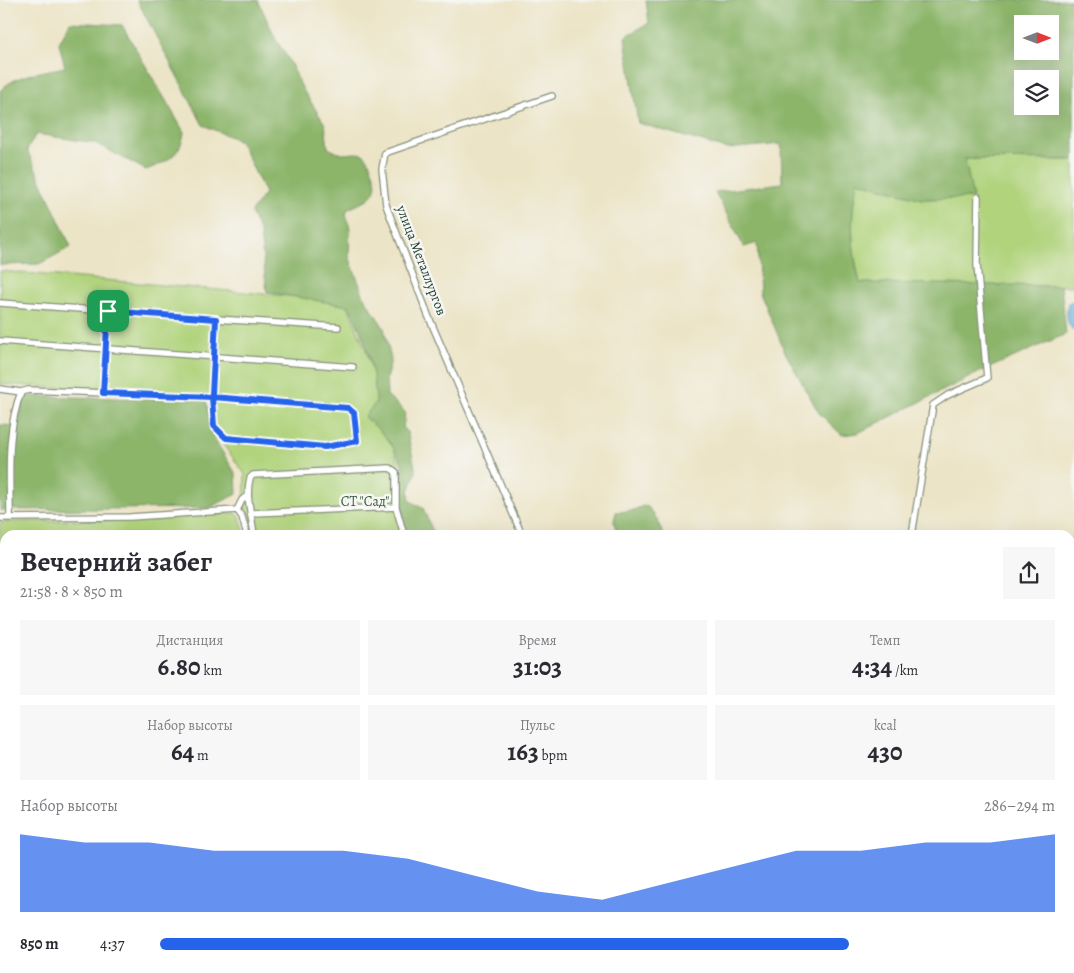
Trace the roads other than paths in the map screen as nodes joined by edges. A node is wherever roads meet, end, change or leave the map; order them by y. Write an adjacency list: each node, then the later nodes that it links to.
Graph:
1 (552, 96): 24 (street, улица Металлургов)
2 (978, 197): 25 (street)
3 (0, 302): 4 (street)
4 (108, 311): 5 (street); 8 (street)
5 (216, 319): 6 (street); 9 (street)
6 (338, 327)
7 (0, 341): 8 (street)
8 (106, 350): 9 (street); 13 (street)
9 (214, 358): 10 (street); 14 (street)
10 (353, 367)
11 (0, 389): 12 (street)
12 (21, 392): 13 (street); 20 (street)
13 (103, 393): 14 (street)
14 (212, 397): 14 (street)
15 (247, 496): 16 (street); 17 (street); 18 (street)
16 (396, 507): 18 (street); 23 (street)
17 (237, 510): 20 (street); 21 (street)
18 (252, 513): 22 (street)
19 (0, 518): 20 (street)
20 (10, 518)
21 (246, 530)
22 (254, 530)
23 (403, 530)
24 (520, 530)
25 (913, 530)

